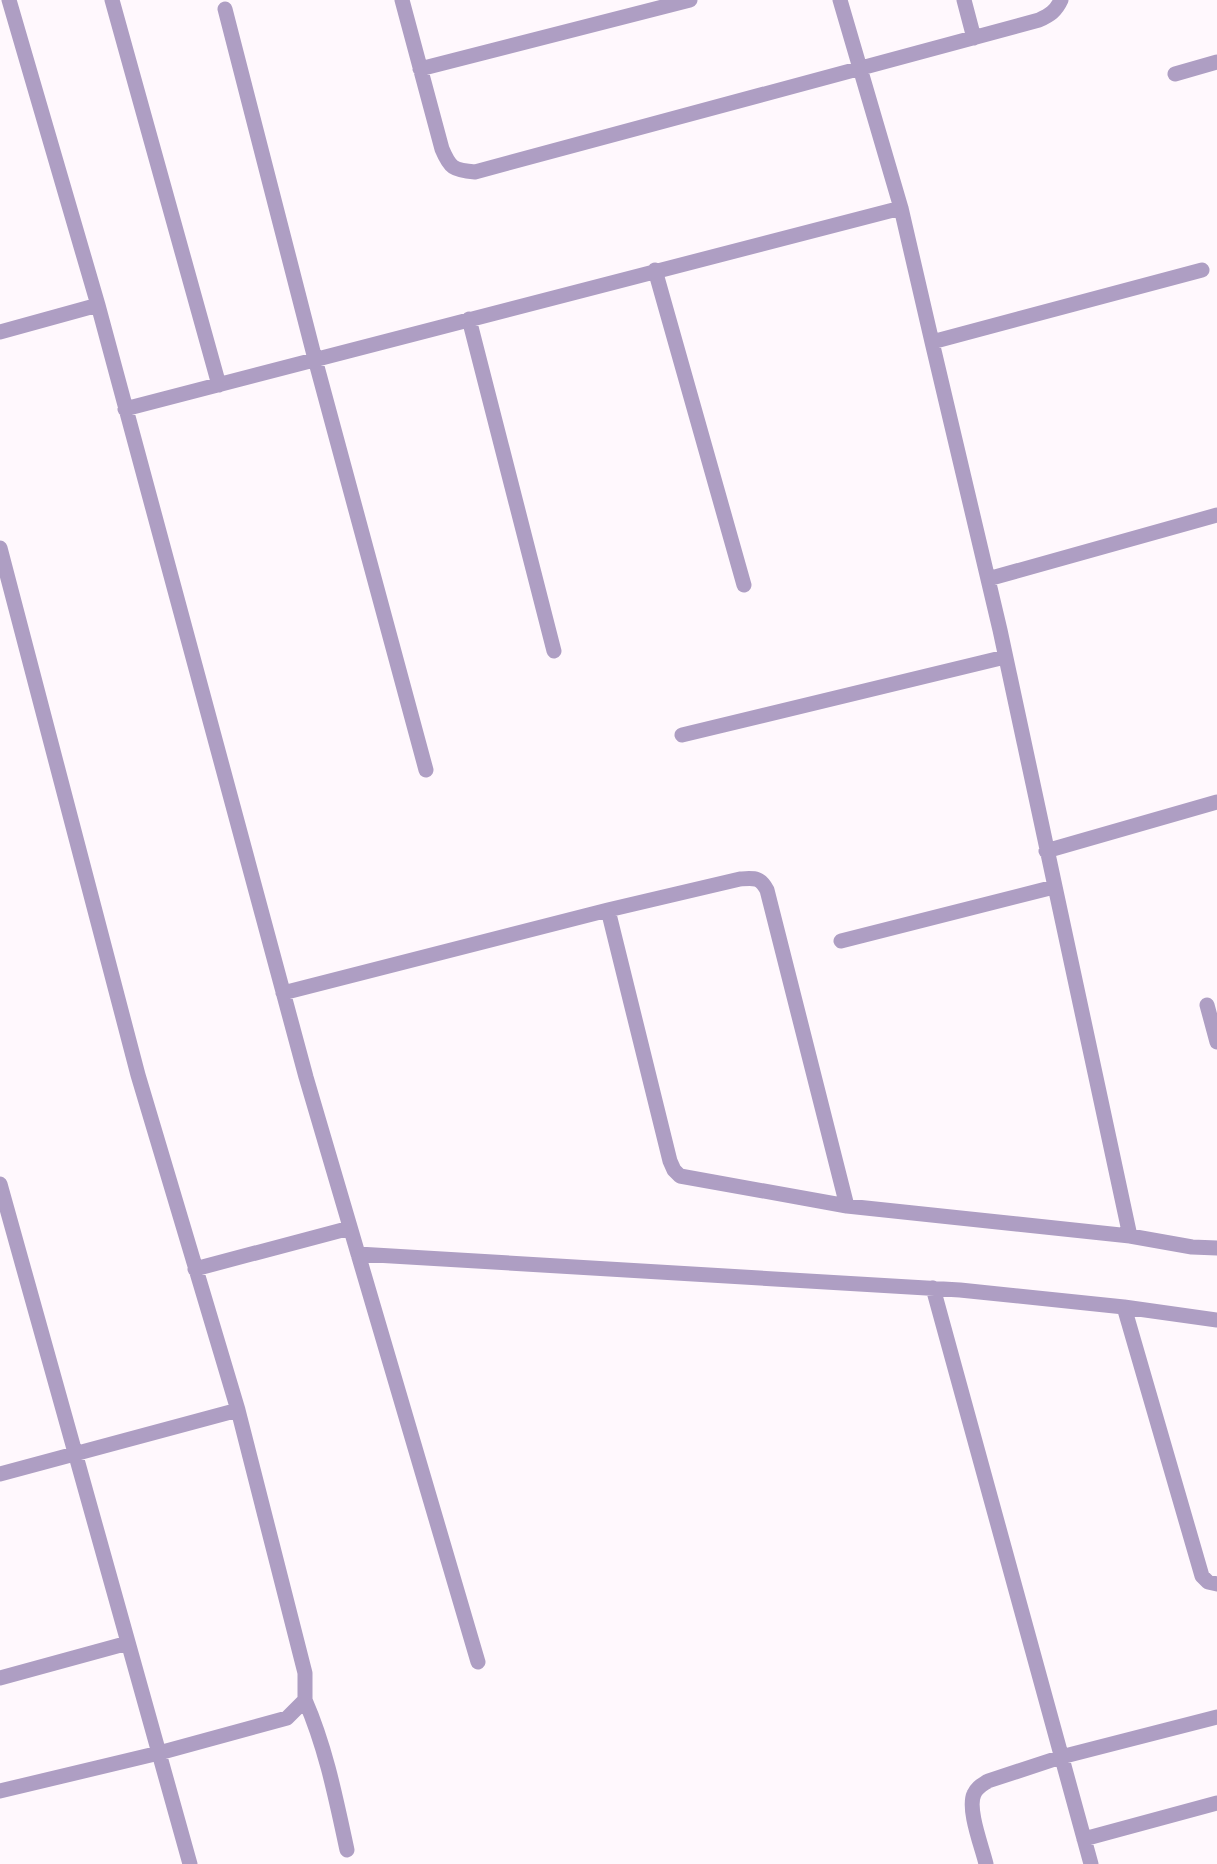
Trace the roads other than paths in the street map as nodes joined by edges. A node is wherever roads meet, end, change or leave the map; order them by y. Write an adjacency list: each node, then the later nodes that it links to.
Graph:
1 (9, 0): 17 (street)
2 (112, 0): 22 (street)
3 (402, 0): 11 (street)
4 (690, 0): 11 (street)
5 (840, 0): 12 (street)
6 (964, 0): 9 (street)
7 (1061, 0): 9 (street)
8 (225, 9): 21 (street)
9 (974, 38): 12 (street)
10 (1217, 62): 13 (street)
11 (420, 69): 12 (street)
12 (860, 70): 14 (street)
13 (1175, 74)
14 (901, 208): 15 (street); 20 (street)
15 (655, 270): 18 (street); 27 (street)
16 (1202, 270): 20 (street)
17 (98, 305): 19 (street); 23 (street)
18 (469, 319): 21 (street); 28 (street)
19 (0, 332)
20 (932, 342): 26 (street)
21 (315, 359): 22 (street); 31 (street)
22 (219, 385): 23 (street)
23 (125, 409): 37 (street)
24 (1217, 515): 26 (street)
25 (0, 548): 46 (street)
26 (988, 579): 29 (street)
27 (744, 585)
28 (554, 651)
29 (1005, 657): 30 (street); 33 (street)
30 (682, 735)
31 (426, 770)
32 (1217, 802): 33 (street)
33 (1046, 851): 34 (street)
34 (1054, 887): 36 (street); 43 (street)
35 (608, 910): 37 (street); 41 (street); 41 (street)
36 (841, 941)
37 (283, 993): 42 (street)
38 (1207, 1005): 39 (street)
39 (1217, 1042)
40 (0, 1184): 51 (street)
41 (847, 1206): 43 (street)
42 (350, 1228): 45 (street); 46 (street)
43 (1130, 1236): 44 (street)
44 (1217, 1248)
45 (358, 1254): 47 (street); 55 (street)
46 (195, 1269): 50 (street)
47 (933, 1288): 48 (street); 60 (street)
48 (1124, 1307): 49 (street); 53 (street)
49 (1217, 1320)
50 (237, 1410): 51 (street); 57 (street)
51 (74, 1453): 52 (street); 54 (street)
52 (0, 1474)
53 (1217, 1584)
54 (128, 1643): 56 (street); 59 (street)
55 (478, 1662)
56 (0, 1678)
57 (305, 1700): 59 (street); 64 (street)
58 (1217, 1718): 60 (street)
59 (159, 1753): 61 (street); 65 (street)
60 (1062, 1757): 63 (street); 66 (street)
61 (0, 1791)
62 (1217, 1803): 63 (street)
63 (1084, 1839): 67 (street)
64 (347, 1850)
65 (190, 1864)
66 (986, 1864)
67 (1091, 1864)

